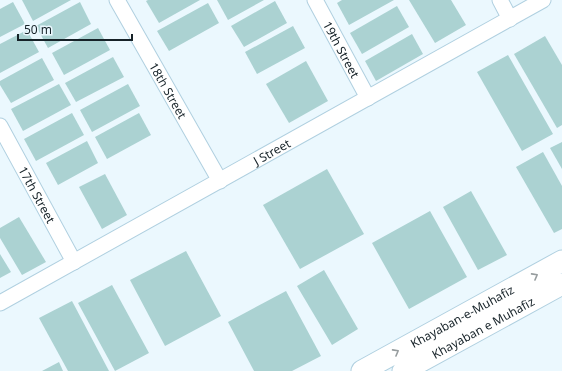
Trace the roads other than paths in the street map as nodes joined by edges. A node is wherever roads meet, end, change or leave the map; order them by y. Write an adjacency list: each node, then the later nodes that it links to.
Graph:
1 (117, 0): 8 (street, 18th Street)
2 (315, 0): 6 (street, 19th Street)
3 (500, 0): 5 (street)
4 (543, 0): 5 (street, J Street)
5 (510, 19): 6 (street, J Street)
6 (368, 98): 8 (street, J Street)
7 (0, 126): 10 (street, 17th Street)
8 (220, 181): 10 (street, J Street)
9 (562, 261): 13 (street, Khayaban-e-Muhafiz, one-way to 9)
10 (74, 262): 12 (street, J Street)
11 (562, 284): 14 (street, Khayaban e Muhafiz)
12 (0, 304)
13 (362, 371)
14 (403, 371)

